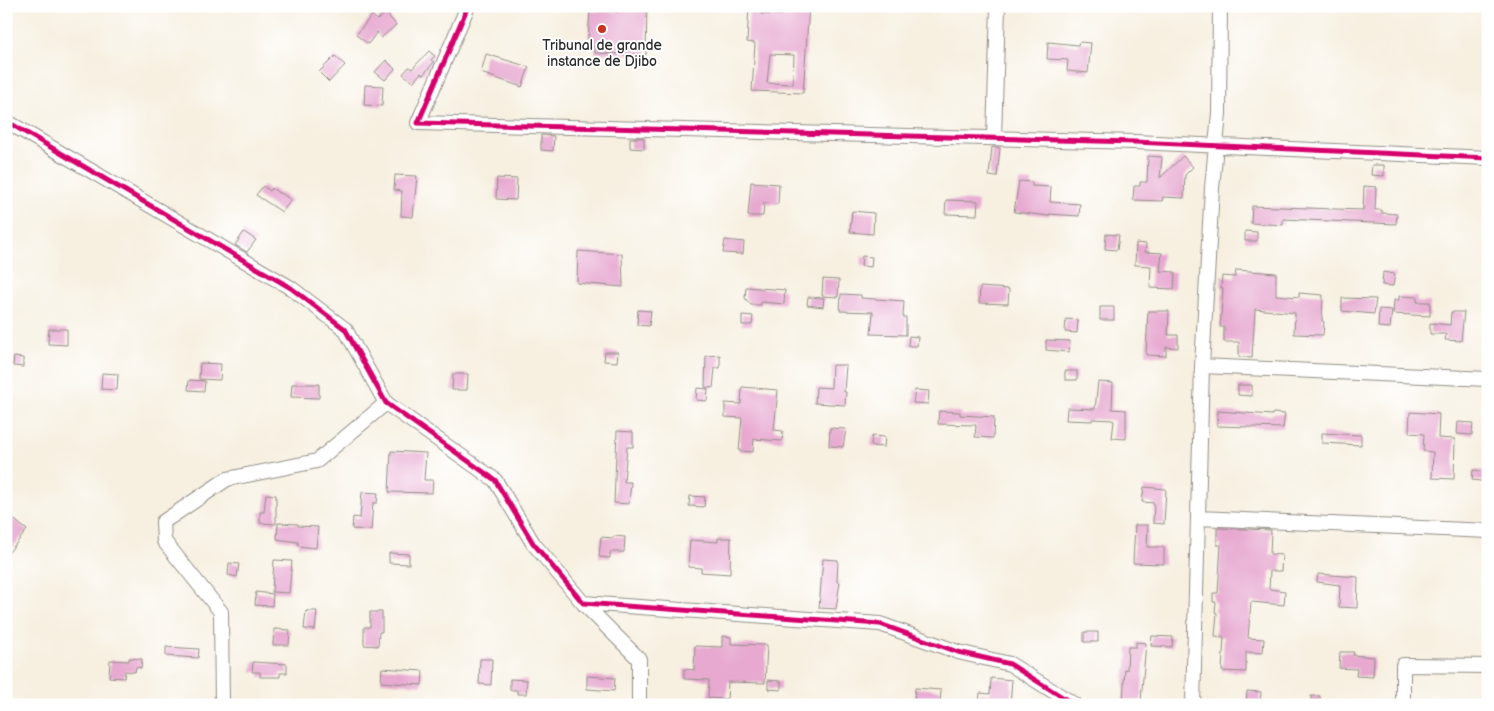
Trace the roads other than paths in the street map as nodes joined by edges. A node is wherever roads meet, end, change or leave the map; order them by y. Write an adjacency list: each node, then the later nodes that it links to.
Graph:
1 (468, 6): 5 (street)
2 (998, 6): 5 (street)
3 (1220, 6): 6 (street)
4 (6, 122): 10 (street)
5 (994, 138): 6 (street)
6 (1216, 145): 7 (street); 8 (street)
7 (1488, 158)
8 (1202, 366): 9 (street); 11 (street)
9 (1488, 379)
10 (386, 403): 13 (street); 15 (street)
11 (1199, 518): 12 (street); 18 (street)
12 (1488, 531)
13 (583, 603): 16 (street); 17 (street)
14 (1488, 666): 19 (street)
15 (222, 705)
16 (639, 705)
17 (1075, 705)
18 (1193, 705)
19 (1403, 705)

